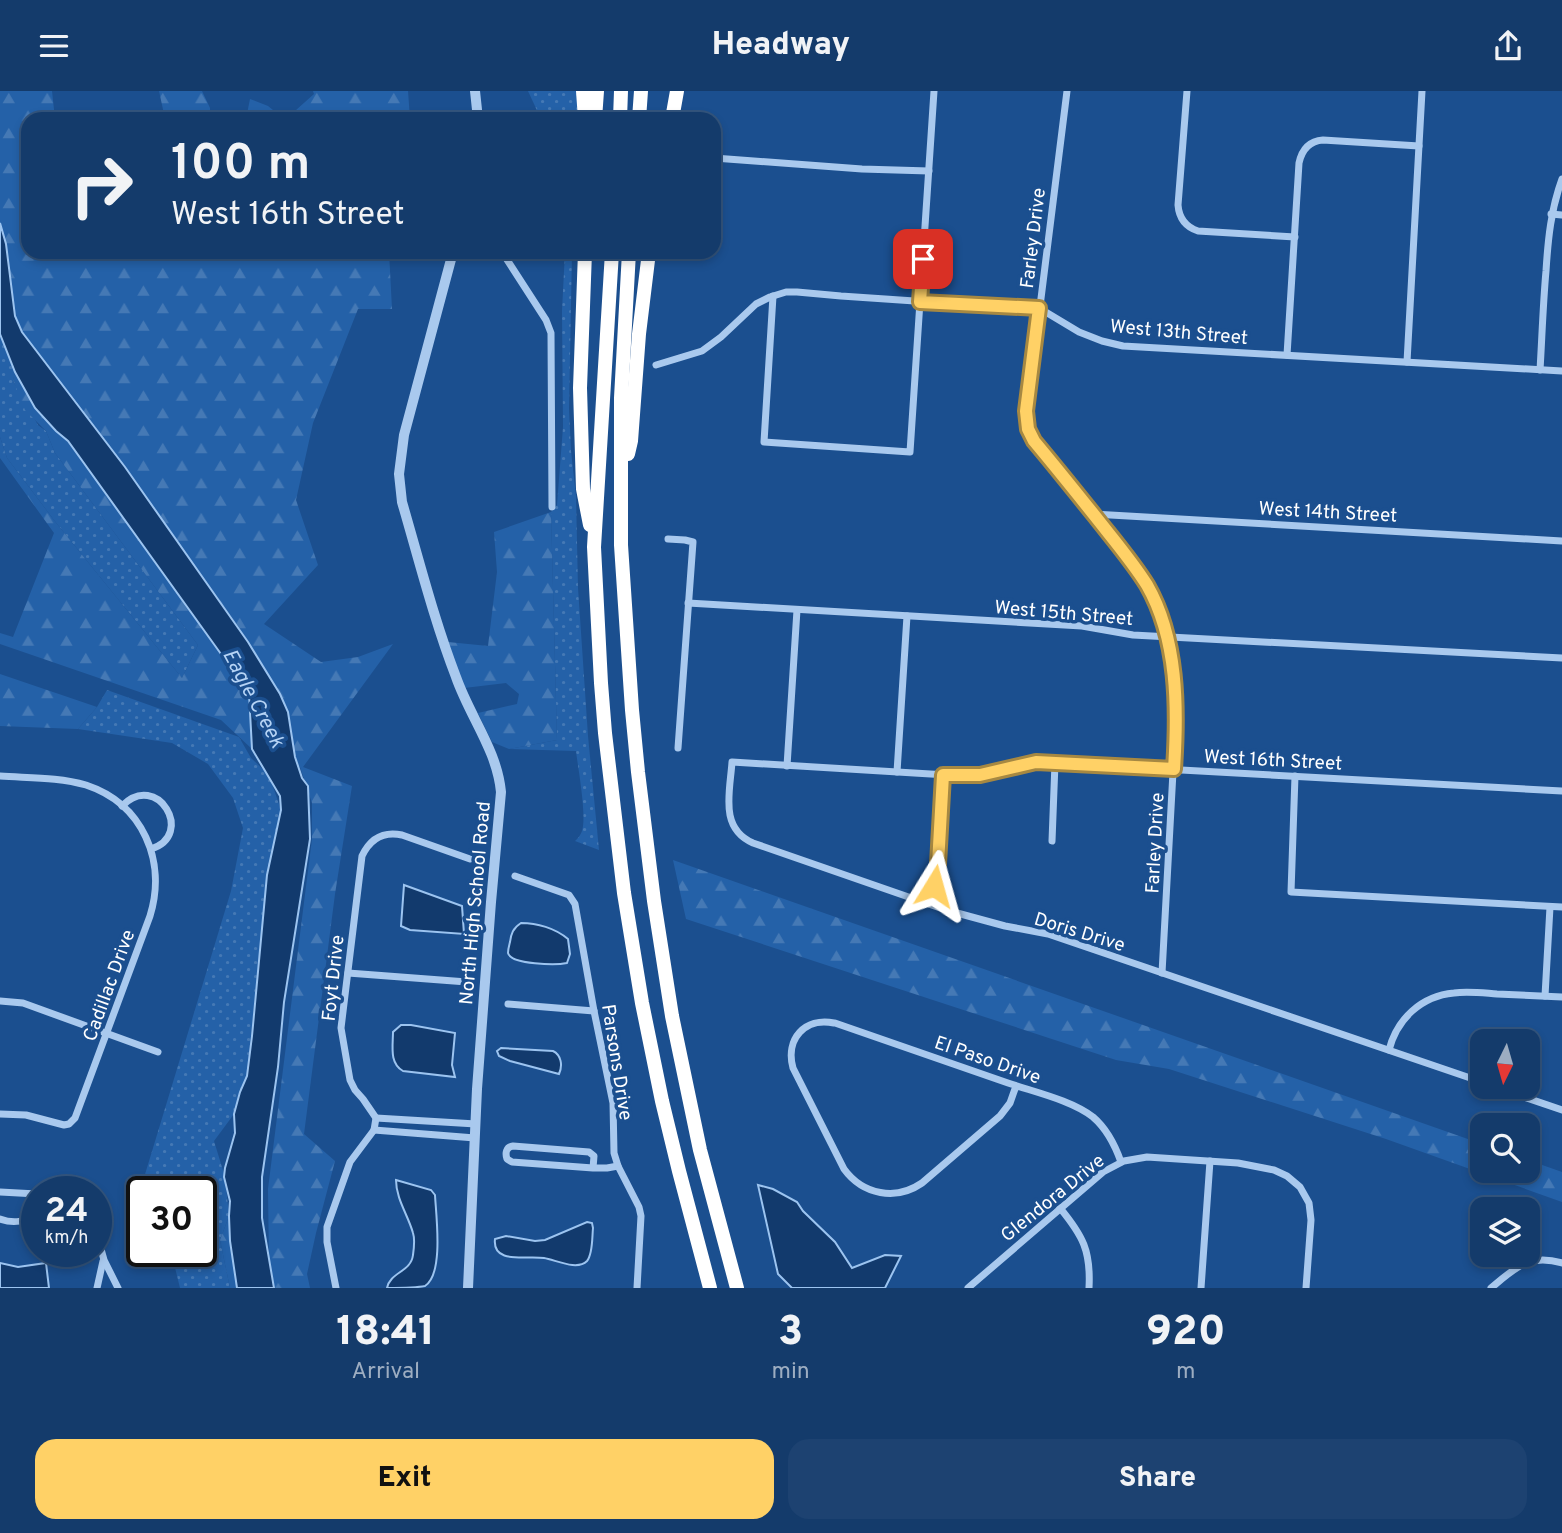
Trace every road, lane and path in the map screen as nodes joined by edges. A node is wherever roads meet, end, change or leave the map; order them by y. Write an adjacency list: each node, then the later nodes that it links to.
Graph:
1 (475, 91): 11 (street)
2 (583, 91): 12 (highway)
3 (597, 91): 13 (highway)
4 (621, 91): 14 (highway)
5 (641, 91): 15 (highway)
6 (677, 91): 16 (highway)
7 (934, 91): 19 (street)
8 (1067, 91): 32 (street, Farley Drive)
9 (1187, 91): 23 (street)
10 (1422, 91): 17 (street)
11 (477, 112)
12 (584, 112)
13 (596, 112)
14 (620, 112)
15 (640, 112)
16 (673, 112)
17 (1419, 146): 23 (street); 34 (street)
18 (721, 159): 19 (street)
19 (929, 171): 31 (street)
20 (1562, 179): 21 (street)
21 (1551, 215): 22 (street); 36 (street)
22 (1562, 215)
23 (1294, 237): 33 (street)
24 (451, 259): 84 (street, North High School Road)
25 (507, 259): 39 (street)
26 (584, 259): 43 (highway)
27 (612, 259): 43 (highway)
28 (629, 259): 38 (highway)
29 (648, 259): 38 (highway)
30 (773, 296): 31 (street, West 13th Street); 31 (street); 35 (street, West 13th Street)
31 (920, 302): 32 (street, West 13th Street)
32 (1039, 308): 33 (street, West 13th Street); 40 (street, Farley Drive)
33 (1287, 355): 34 (street, West 13th Street)
34 (1407, 362): 36 (street, West 13th Street)
35 (656, 365)
36 (1541, 370): 37 (street, West 13th Street)
37 (1562, 371)
38 (621, 487): 105 (highway)
39 (552, 507)
40 (1093, 514): 42 (street, West 14th Street); 47 (street, Farley Drive)
41 (668, 539): 44 (street)
42 (1562, 541)
43 (594, 547): 104 (highway)
44 (688, 603): 45 (street, West 15th Street); 49 (street)
45 (797, 610): 46 (street, West 15th Street); 52 (street)
46 (907, 616): 47 (street, West 15th Street); 54 (street)
47 (1166, 636): 48 (street, West 15th Street); 53 (street, Farley Drive)
48 (1562, 659)
49 (678, 748)
50 (732, 762): 52 (street, West 16th Street); 64 (street, Doris Drive)
51 (1055, 763): 53 (street, West 16th Street); 55 (street, West 16th Street); 60 (street)
52 (787, 766): 54 (street, West 16th Street)
53 (1174, 769): 57 (street, West 16th Street); 68 (street, Farley Drive)
54 (897, 772): 55 (street, West 16th Street)
55 (943, 775): 64 (street)
56 (0, 776): 59 (street, Cadillac Drive)
57 (1295, 776): 58 (street, West 16th Street); 65 (street)
58 (1562, 791)
59 (122, 806): 61 (street, Cadillac Drive); 61 (street)
60 (1052, 841)
61 (151, 849): 75 (street, Cadillac Drive)
62 (470, 859): 67 (street, Foyt Drive)
63 (515, 876): 74 (street, Parsons Drive)
64 (928, 903): 68 (street, Doris Drive)
65 (1550, 907): 66 (street); 70 (street)
66 (1562, 908)
67 (348, 973): 69 (street); 83 (street, Foyt Drive)
68 (1162, 973): 76 (street, Doris Drive)
69 (467, 982)
70 (1545, 996): 71 (street); 76 (street)
71 (1562, 997)
72 (0, 1001): 75 (street)
73 (508, 1004): 74 (street)
74 (594, 1011): 89 (street, Parsons Drive)
75 (107, 1033): 77 (street); 82 (street, Cadillac Drive)
76 (1389, 1050): 78 (street, Doris Drive)
77 (158, 1052)
78 (1470, 1078)
79 (1016, 1086): 79 (street, El Paso Drive); 88 (street, El Paso Drive)
80 (1530, 1099): 81 (street)
81 (1562, 1110)
82 (0, 1114)
83 (376, 1118): 84 (street); 85 (street)
84 (476, 1124): 86 (street, North High School Road)
85 (374, 1130): 86 (street); 101 (street)
86 (475, 1137): 102 (street, North High School Road)
87 (1210, 1161): 88 (street, Glendora Drive); 108 (street); 109 (street, Glendora Drive)
88 (1121, 1162): 93 (street, Glendora Drive)
89 (618, 1165): 90 (street); 103 (street, Parsons Drive)
90 (593, 1168): 90 (street)
91 (0, 1192): 92 (street)
92 (21, 1194)
93 (1060, 1208): 106 (street, Glendora Drive); 107 (street)
94 (0, 1219): 95 (street)
95 (21, 1222)
96 (1562, 1263): 110 (street)
97 (102, 1267): 99 (street)
98 (108, 1267): 100 (street)
99 (97, 1288)
100 (118, 1288)
101 (336, 1288)
102 (468, 1288)
103 (637, 1288)
104 (710, 1288)
105 (737, 1288)
106 (968, 1288)
107 (1089, 1288)
108 (1201, 1288)
109 (1306, 1288)
110 (1491, 1288)

